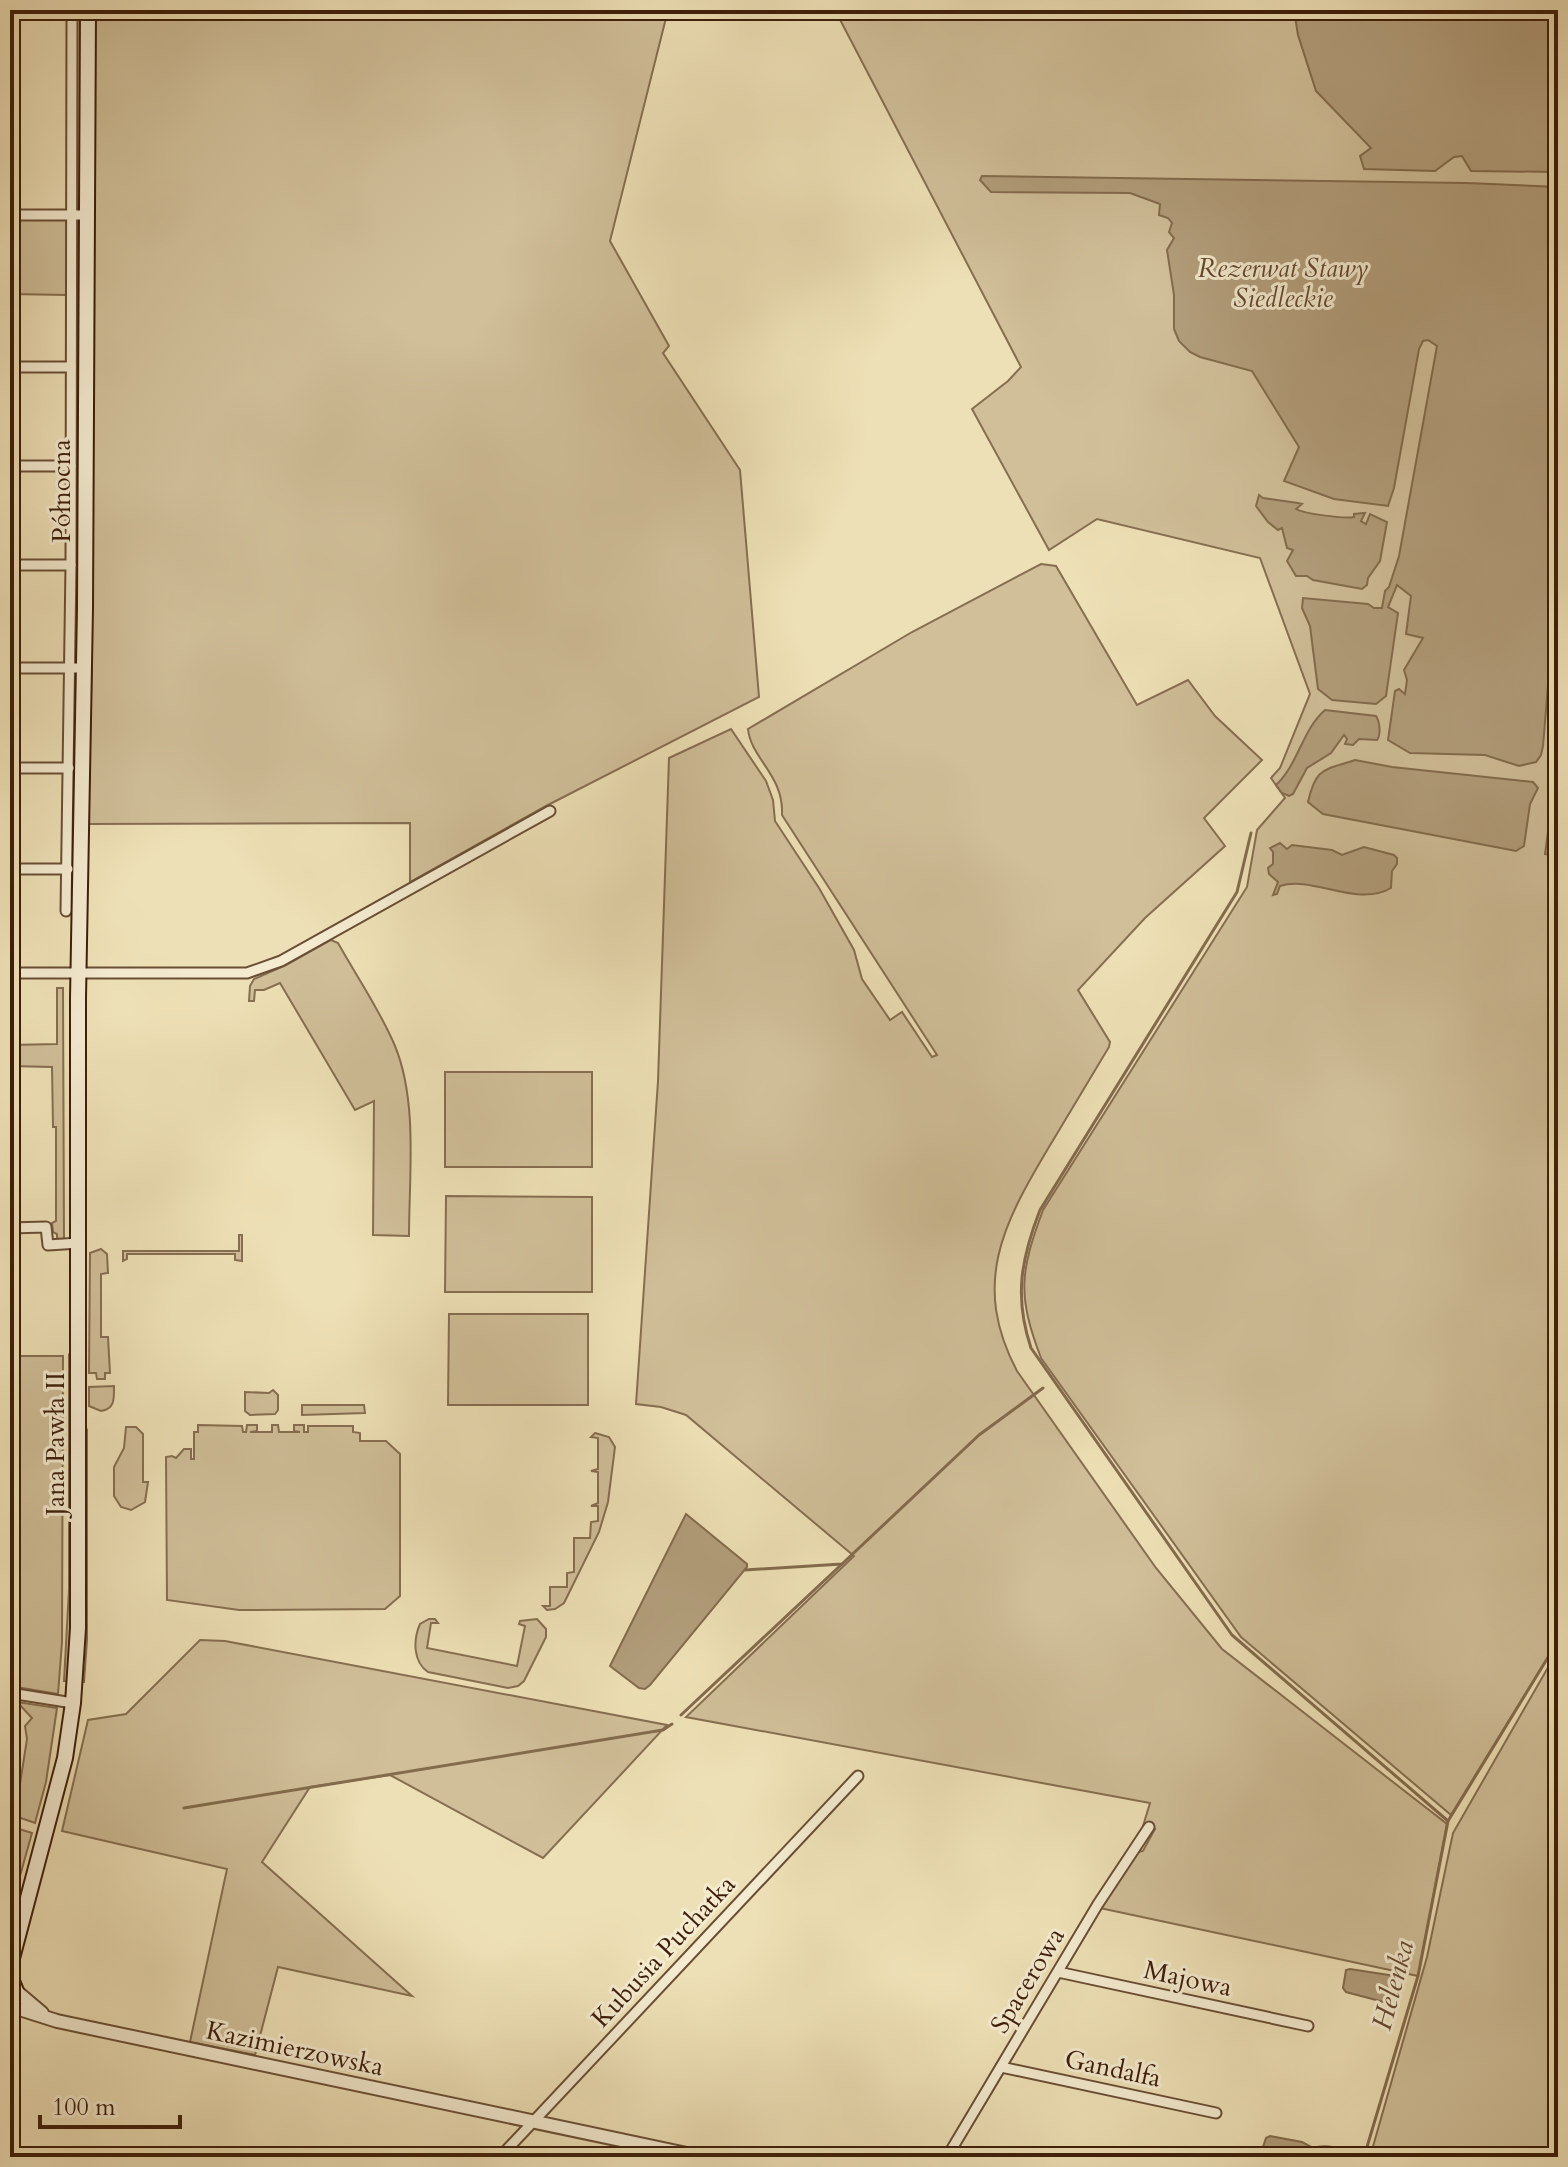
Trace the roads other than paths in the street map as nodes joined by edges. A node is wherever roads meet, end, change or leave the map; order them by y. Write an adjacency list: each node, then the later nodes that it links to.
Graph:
1 (72, 10): 4 (street, Północna)
2 (88, 10): 5 (main road, Północna)
3 (10, 215): 4 (street)
4 (71, 215): 5 (street); 7 (street, Północna)
5 (88, 215): 13 (main road, Północna)
6 (10, 367): 7 (street)
7 (71, 367): 9 (street, Północna)
8 (10, 466): 9 (street)
9 (71, 466): 11 (street, Północna)
10 (10, 565): 11 (street)
11 (71, 565): 13 (street, Północna)
12 (10, 668): 13 (street)
13 (77, 668): 15 (street, Północna); 21 (main road, Północna)
14 (10, 768): 15 (street)
15 (69, 768): 18 (street, Północna)
16 (550, 811): 21 (street)
17 (10, 869): 18 (street)
18 (68, 869): 19 (street, Północna)
19 (66, 911)
20 (10, 973): 21 (street)
21 (79, 973): 23 (main road, Jana Pawła II)
22 (10, 1228): 23 (street)
23 (79, 1243): 25 (main road, Jana Pawła II)
24 (10, 1693): 25 (street)
25 (73, 1703): 28 (main road, Jana Pawła II)
26 (858, 1776): 36 (street, Kubusia Puchatka)
27 (1149, 1827): 31 (street, Spacerowa)
28 (27, 1910): 29 (main road, Jana Pawła II); 30 (main road, Jana Pawła II)
29 (10, 1945)
30 (10, 1966)
31 (1058, 1972): 33 (street, Majowa); 34 (street, Spacerowa)
32 (11, 1994): 36 (street, Kazimierzowska)
33 (1308, 2026)
34 (1001, 2067): 35 (street, Gandalfa); 39 (street, Spacerowa)
35 (1216, 2113)
36 (533, 2121): 37 (street, Kubusia Puchatka); 38 (street, Kazimierzowska)
37 (500, 2157)
38 (701, 2157)
39 (947, 2157)

